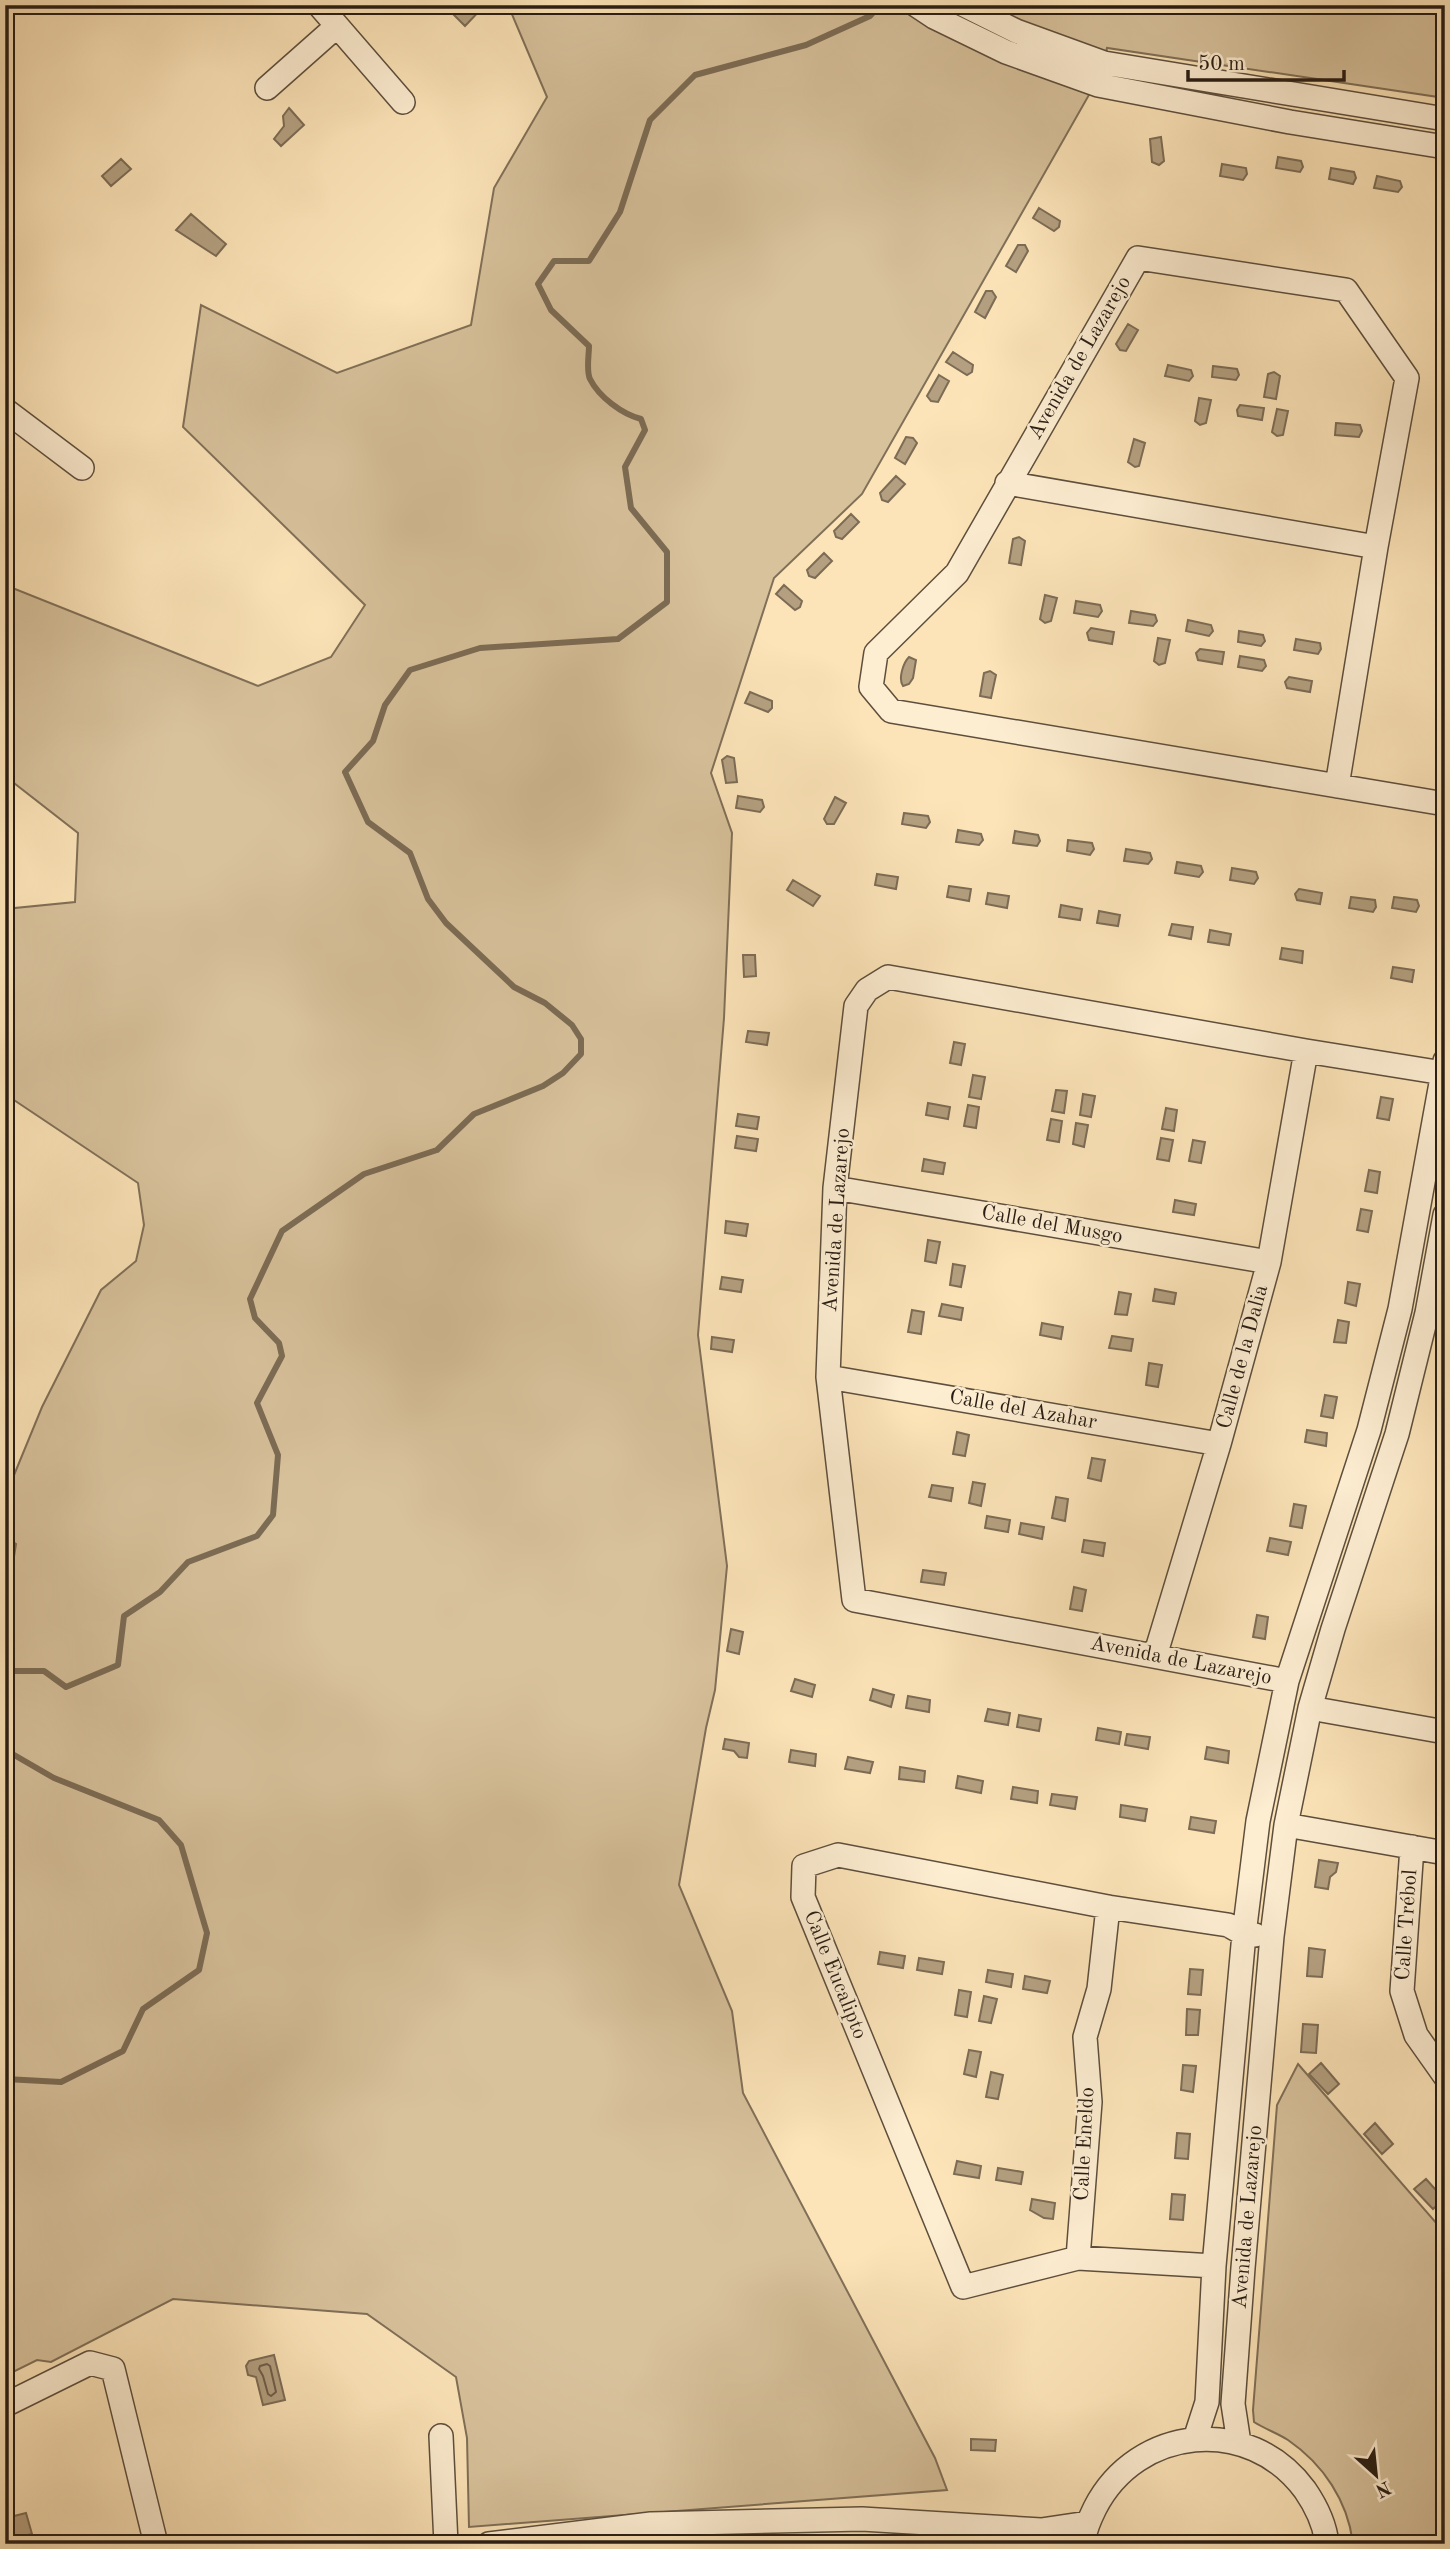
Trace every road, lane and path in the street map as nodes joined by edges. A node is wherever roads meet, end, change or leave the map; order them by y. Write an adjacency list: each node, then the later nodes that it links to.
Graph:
1 (319, 5): 4 (street)
2 (916, 5): 8 (street)
3 (964, 5): 7 (street)
4 (337, 26): 5 (street); 6 (street)
5 (267, 88)
6 (403, 102)
7 (1445, 119)
8 (1445, 147)
9 (5, 410): 10 (street)
10 (82, 468)
11 (1007, 483): 12 (street); 12 (street, Avenida de Lazarejo); 13 (street, Avenida de Lazarejo)
12 (1376, 547): 13 (street, Avenida de Lazarejo)
13 (1337, 786): 14 (street, Avenida de Lazarejo)
14 (1445, 804)
15 (1306, 1051): 16 (street, Avenida de Lazarejo); 17 (street, Avenida de Lazarejo); 19 (street, Calle de la Dalia)
16 (1444, 1067): 23 (street, Avenida de Lazarejo)
17 (835, 1188): 19 (street, Calle del Musgo); 20 (street, Avenida de Lazarejo)
18 (1445, 1215): 24 (street, Avenida de Lazarejo)
19 (1269, 1262): 21 (street, Calle de la Dalia)
20 (828, 1377): 21 (street, Calle del Azahar); 22 (street, Avenida de Lazarejo)
21 (1219, 1444): 22 (street, Calle de la Dalia)
22 (1155, 1656): 23 (street, Avenida de Lazarejo)
23 (1287, 1681): 30 (street, Avenida de Lazarejo)
24 (1310, 1708): 25 (street); 26 (street, Avenida de Lazarejo)
25 (1445, 1732)
26 (1286, 1825): 27 (street); 31 (street, Avenida de Lazarejo)
27 (1412, 1847): 28 (street); 32 (street, Calle Trébol)
28 (1445, 1853)
29 (1108, 1907): 30 (street, Calle Eucalipto); 33 (street, Calle Eneldo); 33 (street, Calle Eucalipto)
30 (1244, 1934): 31 (street, Calle Eucalipto); 34 (street, Avenida de Lazarejo)
31 (1272, 1936): 38 (street, Avenida de Lazarejo)
32 (1445, 2076)
33 (1078, 2258): 34 (street, Calle Eucalipto)
34 (1214, 2266): 37 (street, Avenida de Lazarejo)
35 (5, 2405): 41 (street)
36 (441, 2436): 42 (street)
37 (1195, 2439): 38 (street); 40 (street)
38 (1239, 2443): 45 (street)
39 (1041, 2530): 40 (street); 43 (street); 44 (street)
40 (1085, 2533)
41 (156, 2544)
42 (446, 2544)
43 (489, 2544)
44 (1063, 2544)
45 (1327, 2544)

